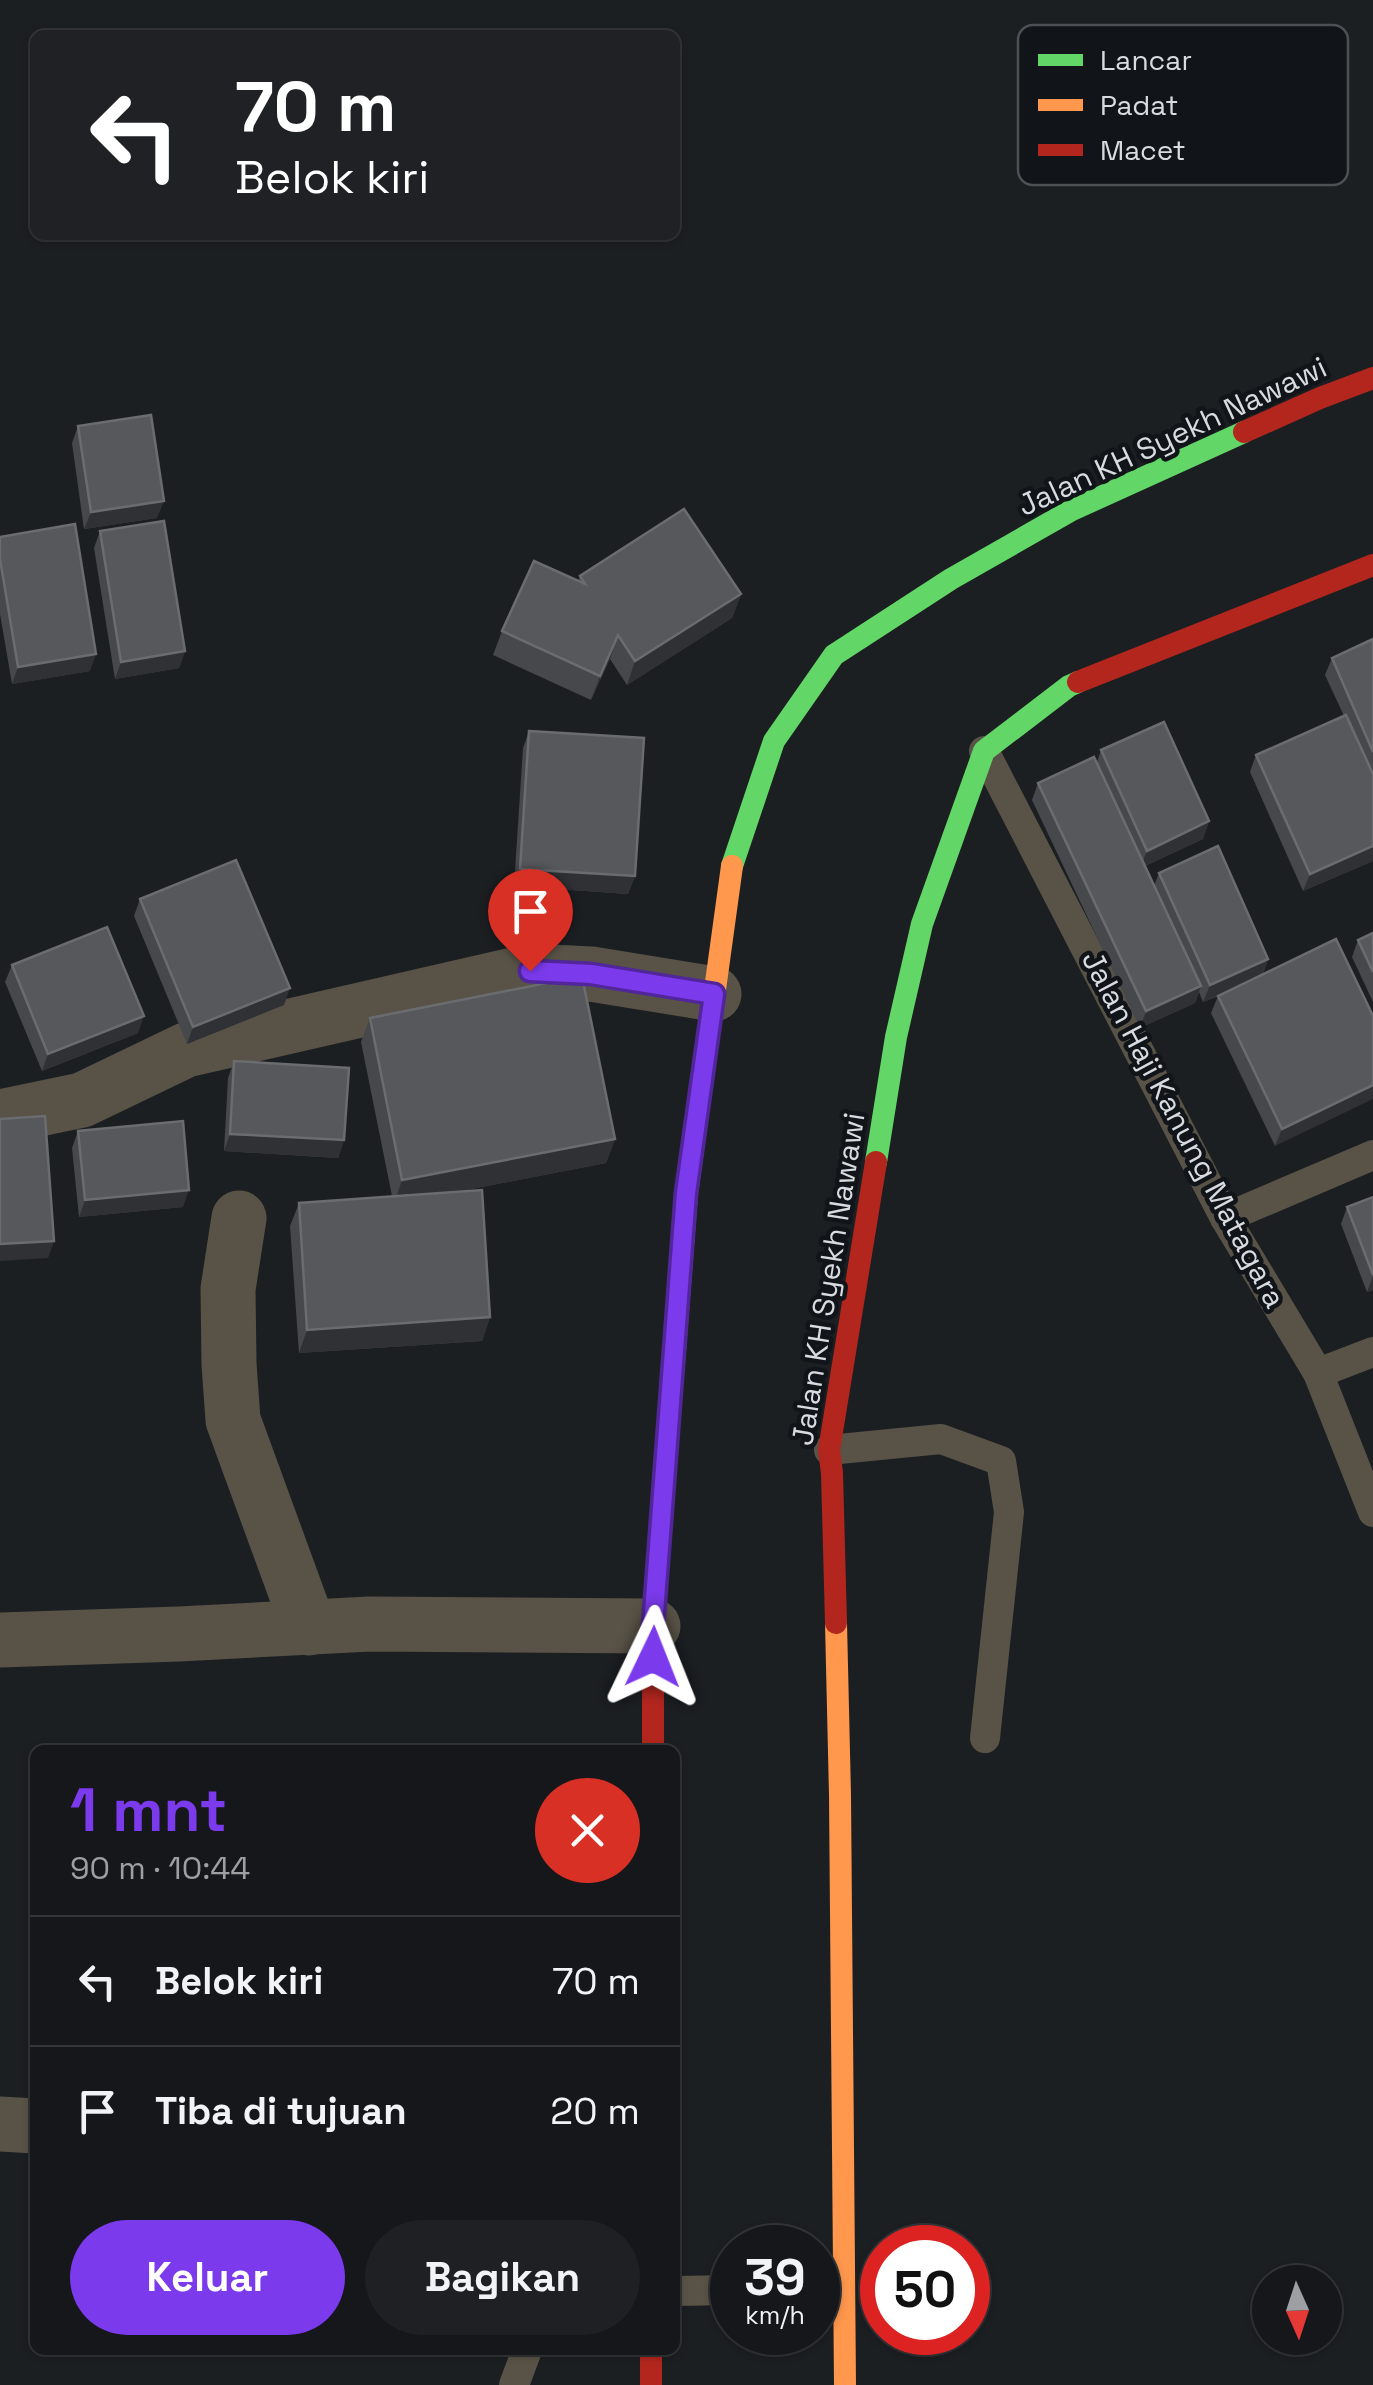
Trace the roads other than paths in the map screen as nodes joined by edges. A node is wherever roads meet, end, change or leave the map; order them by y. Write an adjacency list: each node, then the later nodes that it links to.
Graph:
1 (1373, 378): 4 (main road, Jalan KH Syekh Nawawi)
2 (1373, 565): 3 (main road)
3 (984, 750): 8 (lane, Jalan Haji Kanung Matagara); 11 (main road, Jalan KH Syekh Nawawi)
4 (714, 994): 5 (street); 13 (main road, Jalan KH Syekh Nawawi)
5 (0, 1116)
6 (1373, 1155): 8 (lane)
7 (239, 1218): 14 (street)
8 (1225, 1218): 10 (lane, Jalan Haji Kanung Matagara)
9 (1373, 1352): 10 (lane)
10 (1318, 1372): 12 (lane, Jalan Haji Kanung Matagara)
11 (829, 1450): 16 (lane); 20 (main road, Jalan KH Syekh Nawawi)
12 (1373, 1512)
13 (653, 1626): 14 (street); 17 (main road, Jalan KH Syekh Nawawi)
14 (309, 1628): 15 (street)
15 (0, 1640)
16 (985, 1738)
17 (653, 1745)
18 (0, 2124): 19 (street)
19 (30, 2126)
20 (831, 2225)
21 (680, 2290): 22 (lane)
22 (710, 2290)
23 (840, 2349): 28 (main road, Jalan KH Syekh Nawawi)
24 (525, 2355): 26 (lane)
25 (651, 2355): 27 (main road)
26 (514, 2385)
27 (651, 2385)
28 (846, 2385)

